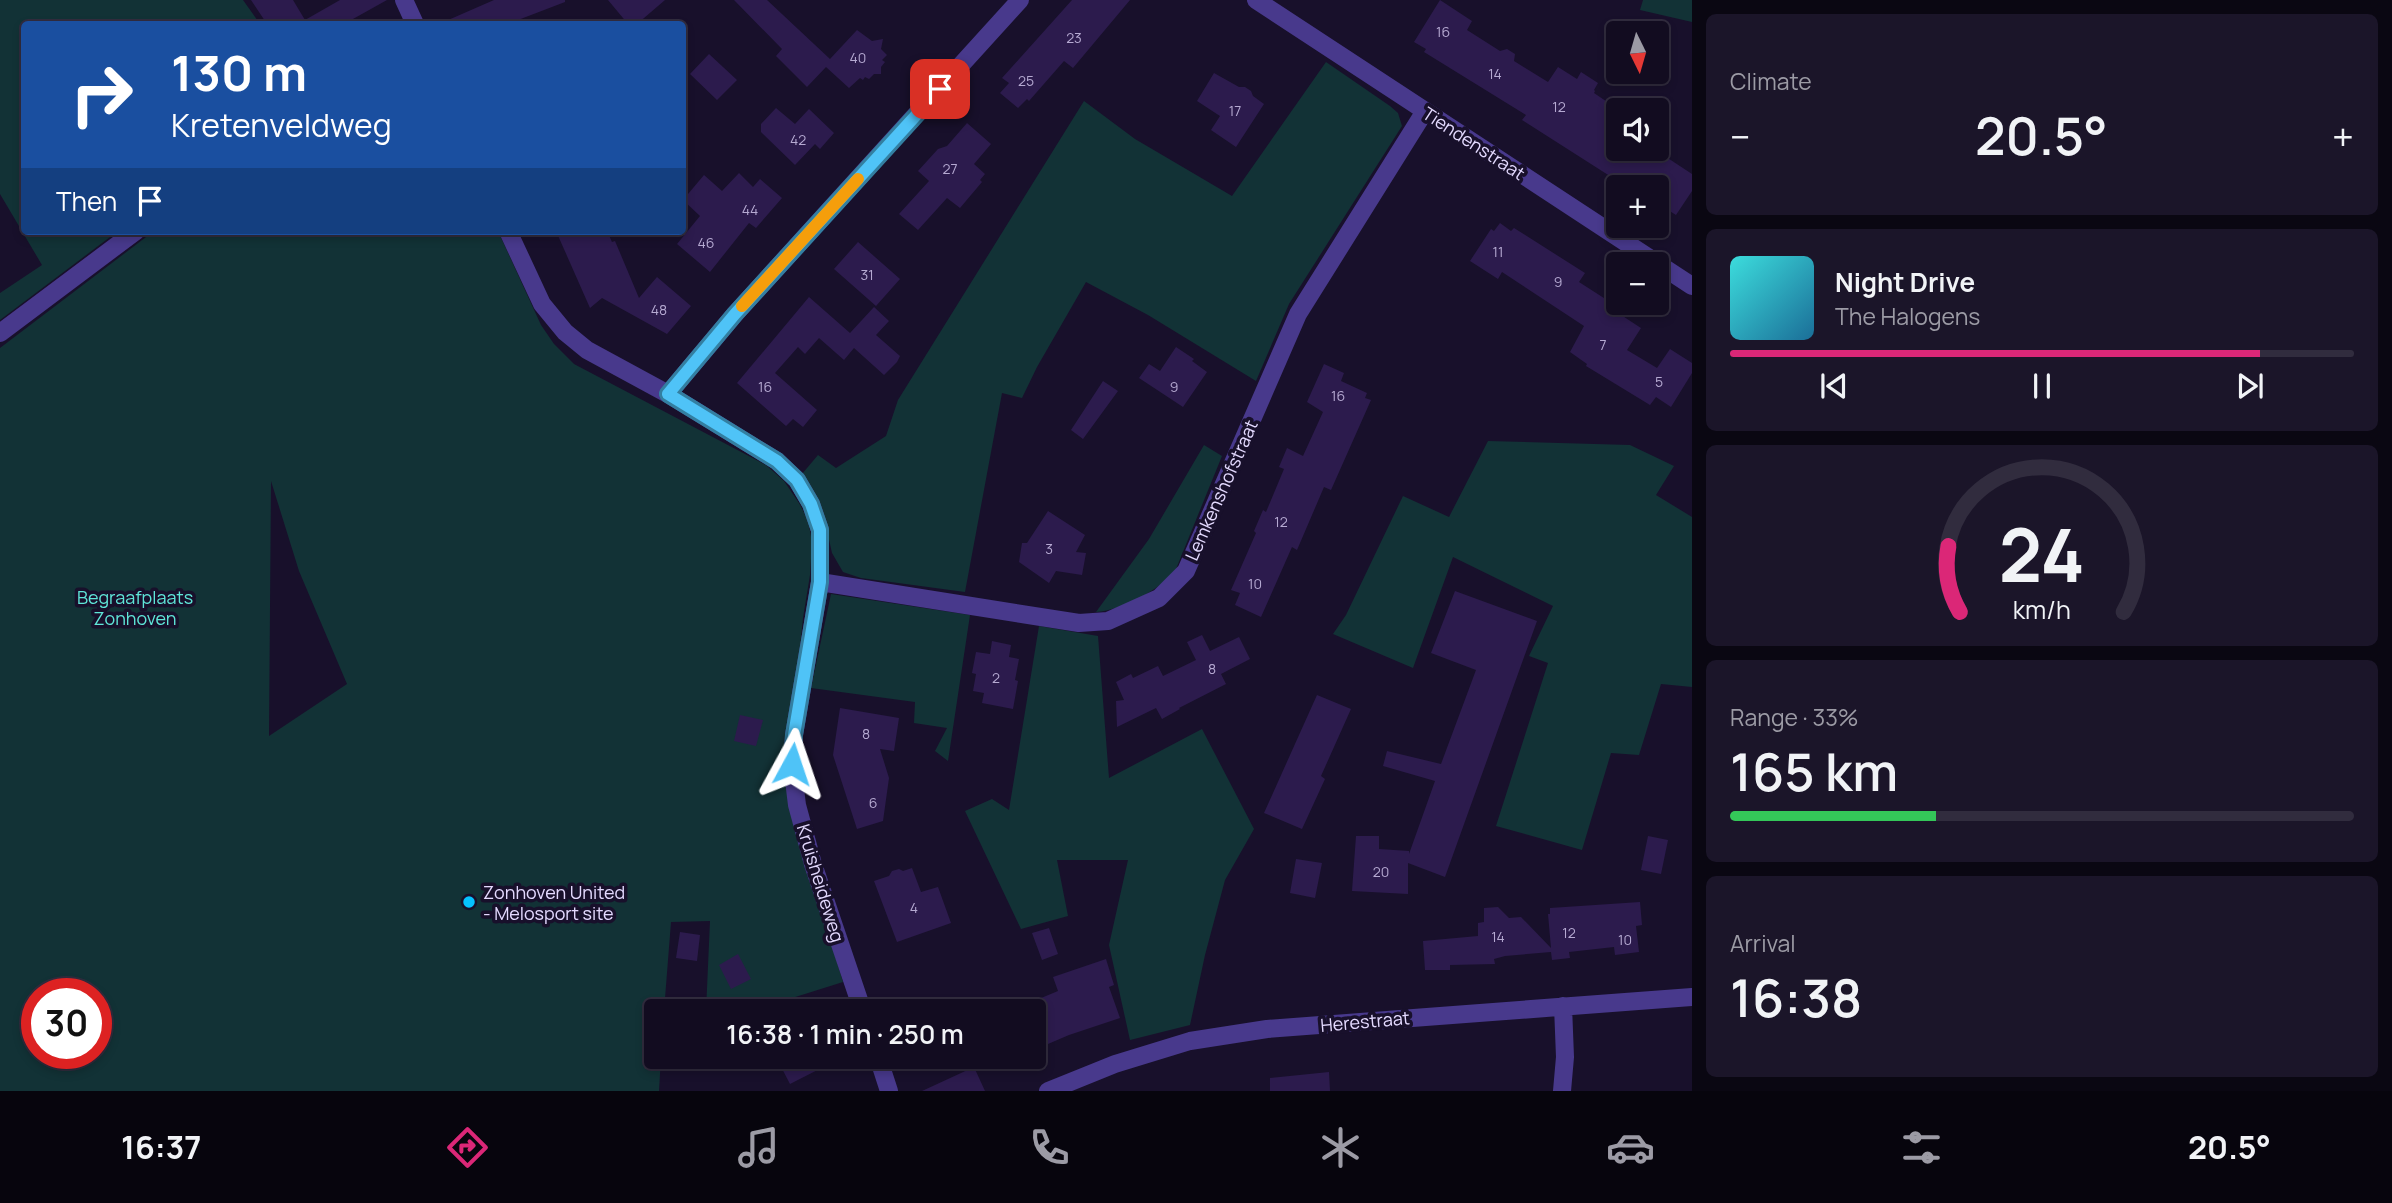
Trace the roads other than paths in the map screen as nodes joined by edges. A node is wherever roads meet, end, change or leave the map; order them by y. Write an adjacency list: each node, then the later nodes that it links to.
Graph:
1 (404, 0): 4 (street)
2 (1020, 0): 10 (street)
3 (1256, 0): 5 (street, Tiendenstraat)
4 (414, 21)
5 (1425, 111): 8 (street, Tiendenstraat); 11 (street, Lemkenshofstraat)
6 (131, 235): 9 (street)
7 (510, 235): 10 (street, Kruisheideweg)
8 (1692, 286)
9 (0, 333)
10 (668, 394): 11 (street, Kruisheideweg)
11 (820, 582): 13 (street, Kruisheideweg)
12 (1692, 997): 14 (street, Herestraat)
13 (859, 999)
14 (1563, 1006): 17 (street, Herestraat); 18 (street)
15 (882, 1069): 16 (street)
16 (889, 1091)
17 (1048, 1091)
18 (1562, 1091)

